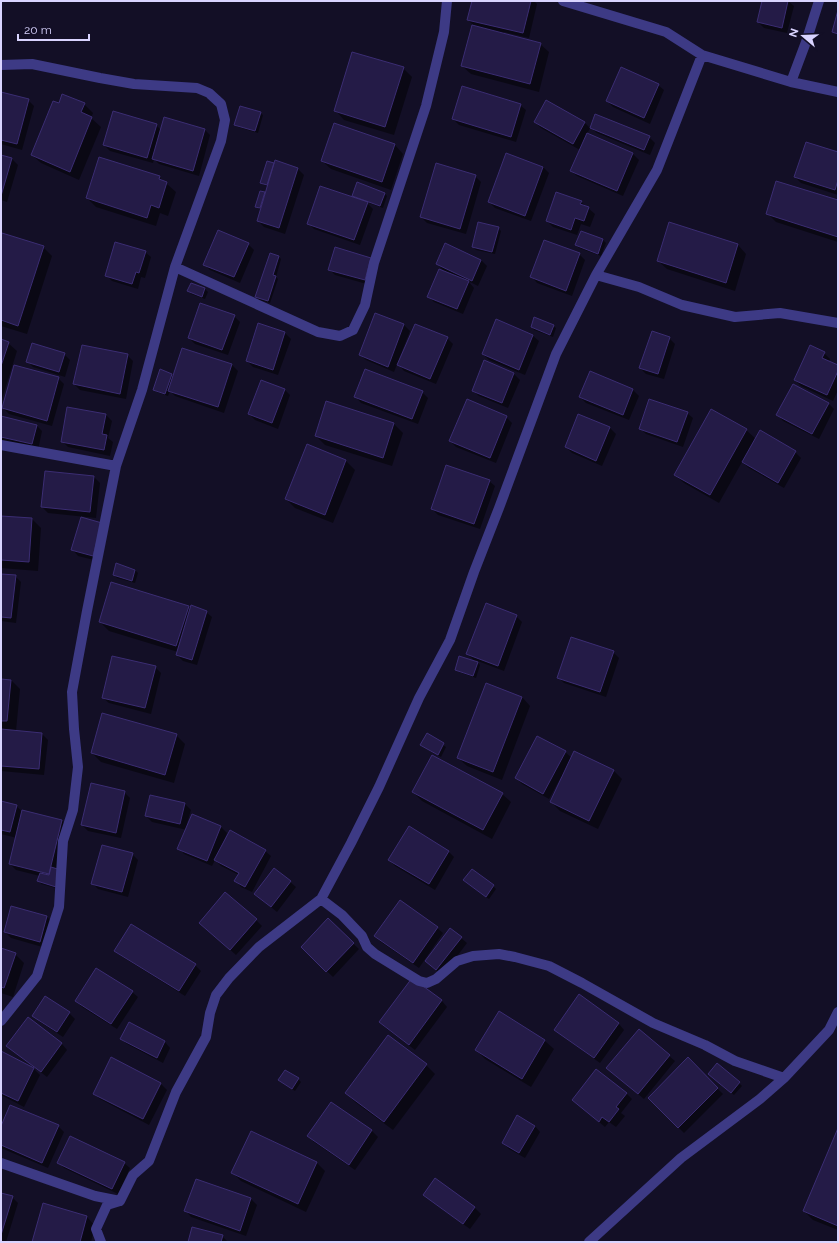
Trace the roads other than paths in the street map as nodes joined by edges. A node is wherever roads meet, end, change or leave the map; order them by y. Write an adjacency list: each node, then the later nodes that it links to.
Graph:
1 (447, 1): 8 (street)
2 (563, 1): 4 (street)
3 (819, 1): 6 (street)
4 (702, 55): 6 (street); 9 (street)
5 (1, 65): 8 (street)
6 (791, 82): 7 (street)
7 (838, 92)
8 (175, 267): 12 (street)
9 (596, 275): 10 (street); 13 (street)
10 (838, 323)
11 (1, 445): 12 (street)
12 (116, 466): 15 (street)
13 (321, 899): 16 (street); 18 (street)
14 (838, 1012): 16 (street)
15 (1, 1020)
16 (784, 1078): 20 (street)
17 (1, 1163): 18 (street)
18 (120, 1201): 19 (street)
19 (101, 1242)
20 (589, 1242)

